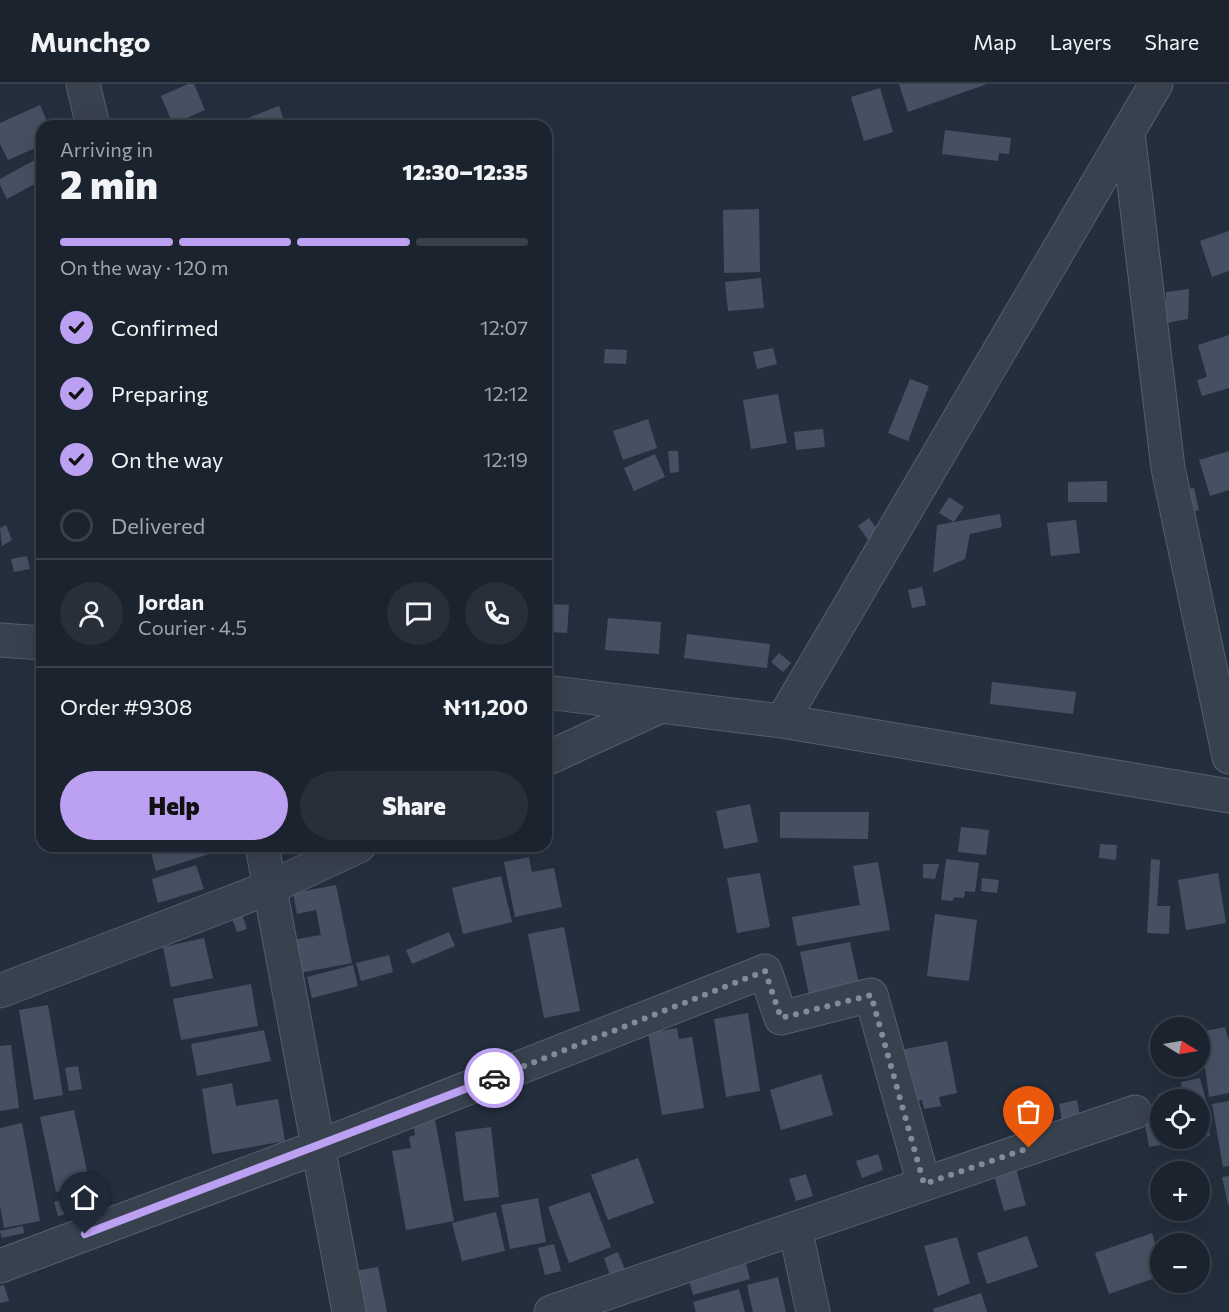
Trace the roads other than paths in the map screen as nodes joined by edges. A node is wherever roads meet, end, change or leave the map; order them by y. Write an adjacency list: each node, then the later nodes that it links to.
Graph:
1 (83, 84): 3 (street)
2 (1156, 84): 4 (street)
3 (92, 120)
4 (1128, 133): 9 (street); 11 (street)
5 (0, 639): 6 (street)
6 (36, 643)
7 (552, 693): 8 (street)
8 (661, 706): 9 (street); 10 (street)
9 (782, 721): 12 (street)
10 (552, 756)
11 (1229, 757)
12 (1229, 796)
13 (263, 852): 15 (street)
14 (346, 852): 15 (street)
15 (271, 887): 16 (street); 18 (street)
16 (0, 991)
17 (1135, 1112): 19 (street)
18 (318, 1147): 19 (street); 21 (street); 23 (street)
19 (924, 1184): 20 (street)
20 (795, 1228): 22 (street); 25 (street)
21 (0, 1266)
22 (606, 1303): 24 (street)
23 (349, 1312)
24 (551, 1312)
25 (813, 1312)

